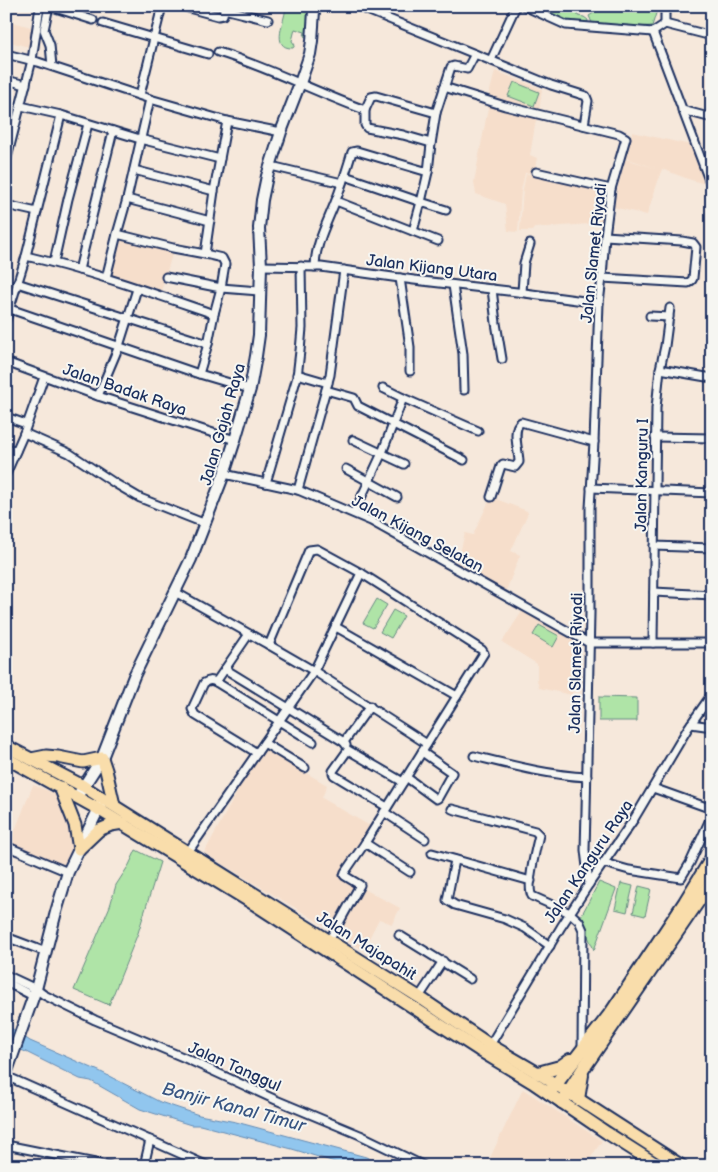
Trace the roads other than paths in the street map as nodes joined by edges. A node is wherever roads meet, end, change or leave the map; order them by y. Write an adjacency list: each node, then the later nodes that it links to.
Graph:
1 (42, 6): 22 (street)
2 (49, 6): 11 (street); 24 (street)
3 (162, 6): 17 (street)
4 (181, 6): 10 (street)
5 (315, 6): 26 (main road, Jalan Gajah Raya)
6 (357, 6): 21 (street)
7 (516, 6): 23 (street)
8 (524, 6): 15 (street)
9 (665, 6): 14 (street)
10 (225, 8): 12 (street)
11 (93, 20)
12 (268, 20)
13 (104, 23): 17 (street)
14 (665, 24): 15 (street); 16 (street)
15 (653, 32): 33 (street)
16 (712, 36)
17 (155, 37): 20 (street); 29 (street)
18 (218, 52): 26 (street)
19 (6, 54): 22 (street)
20 (208, 54)
21 (475, 54): 23 (street); 28 (street)
22 (32, 60): 24 (street); 27 (street)
23 (491, 60): 39 (street)
24 (52, 66): 29 (street)
25 (6, 80): 27 (street)
26 (300, 82): 32 (street); 41 (main road, Jalan Gajah Raya)
27 (26, 85): 31 (street)
28 (444, 87): 34 (street); 39 (street, Jalan Slamet Riyadi)
29 (140, 95): 30 (street)
30 (150, 99): 37 (street); 42 (street)
31 (21, 106): 35 (street); 45 (street)
32 (365, 110): 34 (street); 43 (street)
33 (682, 110): 36 (street); 51 (street)
34 (436, 113): 43 (street)
35 (62, 115): 38 (street); 59 (street)
36 (712, 118)
37 (227, 121): 41 (street); 44 (street)
38 (88, 124): 40 (street); 68 (street)
39 (584, 125): 52 (street, Jalan Slamet Riyadi)
40 (113, 131): 42 (street); 72 (street)
41 (281, 132): 46 (main road, Jalan Gajah Raya)
42 (140, 139): 44 (street); 47 (street)
43 (431, 143): 48 (street)
44 (220, 159): 53 (street)
45 (6, 162)
46 (271, 166): 50 (street); 69 (main road, Jalan Gajah Raya)
47 (134, 170): 53 (street); 54 (street)
48 (428, 172): 50 (street); 56 (street)
49 (536, 172): 52 (street)
50 (343, 180): 55 (street); 56 (street)
51 (712, 188)
52 (611, 189): 63 (street, Jalan Slamet Riyadi)
53 (214, 191): 60 (street)
54 (127, 199): 60 (street); 62 (street)
55 (336, 201): 61 (street); 71 (street)
56 (421, 202): 58 (street); 61 (street)
57 (6, 205): 59 (street)
58 (446, 210)
59 (37, 212): 67 (street)
60 (210, 221): 66 (street)
61 (413, 231): 64 (street)
62 (117, 234): 66 (street); 75 (street)
63 (605, 236): 77 (street, Jalan Slamet Riyadi); 77 (street)
64 (438, 241)
65 (530, 244): 84 (street)
66 (205, 254): 80 (street)
67 (26, 256): 68 (street); 78 (street)
68 (54, 262): 72 (street)
69 (261, 266): 70 (street, Jalan Kijang Utara); 83 (main road, Jalan Gajah Raya)
70 (301, 266): 71 (street, Jalan Kijang Utara); 100 (street)
71 (315, 267): 73 (street, Jalan Kijang Utara)
72 (79, 270): 75 (street)
73 (344, 270): 76 (street, Jalan Kijang Utara); 103 (street)
74 (166, 277): 80 (street)
75 (106, 278): 81 (street)
76 (400, 278): 79 (street, Jalan Kijang Utara); 98 (street)
77 (602, 278): 85 (street, Jalan Slamet Riyadi)
78 (17, 283): 87 (street); 91 (street)
79 (453, 284): 82 (street, Jalan Kijang Utara); 106 (street)
80 (221, 288): 83 (street); 88 (street)
81 (137, 289): 88 (street); 91 (street)
82 (492, 289): 84 (street, Jalan Kijang Utara); 95 (street)
83 (259, 291): 105 (main road, Jalan Gajah Raya)
84 (522, 292): 85 (street, Jalan Kijang Utara)
85 (598, 303): 118 (street, Jalan Slamet Riyadi)
86 (670, 308): 90 (street, Jalan Kanguru I)
87 (10, 309): 92 (street); 94 (street)
88 (214, 314): 93 (street)
89 (650, 316): 90 (street)
90 (669, 317): 97 (street, Jalan Kanguru I)
91 (129, 318): 93 (street); 94 (street)
92 (6, 320)
93 (208, 344): 99 (street)
94 (119, 346): 99 (street); 107 (street)
95 (502, 359)
96 (6, 362): 101 (street, Jalan Badak Raya)
97 (660, 369): 102 (street); 114 (street, Jalan Kanguru I)
98 (410, 371)
99 (199, 374): 105 (street)
100 (297, 374): 103 (street); 128 (street)
101 (44, 376): 107 (street, Jalan Badak Raya); 111 (street)
102 (712, 378)
103 (327, 386): 110 (street); 130 (street)
104 (383, 388): 108 (street)
105 (250, 389): 116 (main road, Jalan Gajah Raya)
106 (464, 390)
107 (98, 396): 116 (street, Jalan Badak Raya)
108 (403, 398): 110 (street); 112 (street)
109 (6, 417): 111 (street)
110 (393, 423): 121 (street); 122 (street)
111 (26, 424): 113 (street)
112 (478, 431)
113 (24, 433): 120 (street); 136 (street)
114 (655, 437): 115 (street); 131 (street, Jalan Kanguru I)
115 (712, 438)
116 (235, 440): 126 (main road, Jalan Gajah Raya)
117 (353, 440): 121 (street)
118 (594, 442): 129 (street, Jalan Slamet Riyadi); 134 (street)
119 (6, 448): 120 (street)
120 (16, 451): 125 (street)
121 (382, 453): 123 (street); 127 (street)
122 (464, 460)
123 (404, 464)
124 (346, 469): 127 (street)
125 (6, 474)
126 (224, 474): 128 (street, Jalan Kijang Selatan); 136 (main road, Jalan Gajah Raya)
127 (369, 482): 133 (street); 135 (street)
128 (266, 483): 130 (street, Jalan Kijang Selatan)
129 (592, 488): 131 (street); 145 (street, Jalan Slamet Riyadi)
130 (298, 490): 135 (street, Jalan Kijang Selatan)
131 (654, 490): 132 (street); 137 (street, Jalan Kanguru I)
132 (712, 493)
133 (397, 497)
134 (491, 497)
135 (354, 513): 145 (street, Jalan Kijang Selatan)
136 (206, 524): 140 (main road, Jalan Gajah Raya)
137 (654, 546): 138 (street); 141 (street, Jalan Kanguru I)
138 (712, 548)
139 (361, 573): 143 (street); 148 (street); 153 (street)
140 (175, 592): 144 (street); 169 (main road, Jalan Gajah Raya)
141 (654, 592): 142 (street); 146 (street, Jalan Kanguru I)
142 (712, 595)
143 (336, 627): 150 (street); 153 (street)
144 (249, 634): 148 (street); 149 (street)
145 (590, 643): 146 (street); 172 (street, Jalan Slamet Riyadi)
146 (653, 643): 147 (street)
147 (712, 643)
148 (269, 645): 150 (street)
149 (225, 669): 151 (street); 155 (street)
150 (314, 671): 154 (street); 155 (street)
151 (216, 682): 156 (street); 166 (street)
152 (712, 694): 157 (street, Jalan Kanguru Raya)
153 (457, 696): 162 (street)
154 (370, 706): 160 (street); 162 (street)
155 (288, 707): 156 (street); 160 (street)
156 (280, 721): 159 (street); 161 (street)
157 (691, 724): 158 (street); 176 (street, Jalan Kanguru Raya)
158 (712, 727)
159 (313, 742)
160 (344, 742): 164 (street)
161 (264, 743): 166 (street); 171 (street)
162 (427, 744): 165 (street)
163 (6, 746): 170 (main road, Jalan Majapahit)
164 (348, 750): 173 (street); 179 (street)
165 (422, 752): 173 (street); 173 (street)
166 (257, 753): 187 (street)
167 (474, 756): 172 (street)
168 (6, 758): 175 (main road, Jalan Majapahit)
169 (102, 758): 170 (main road); 174 (main road, Jalan Gajah Raya); 178 (main road)
170 (31, 759): 174 (main road, Jalan Majapahit)
171 (305, 768)
172 (587, 777): 196 (street, Jalan Slamet Riyadi)
173 (404, 779): 179 (street)
174 (83, 786): 177 (main road, Jalan Gajah Raya); 178 (main road, Jalan Majapahit)
175 (60, 787): 177 (main road, Jalan Majapahit); 186 (main road)
176 (652, 788): 181 (street); 191 (street, Jalan Kanguru Raya)
177 (78, 797): 178 (main road, Jalan Majapahit)
178 (105, 804): 182 (main road, Jalan Majapahit); 186 (main road); 187 (main road, Jalan Majapahit)
179 (386, 809): 183 (street); 184 (street)
180 (452, 809): 194 (street)
181 (712, 814): 191 (street)
182 (123, 824): 186 (main road); 197 (main road, Jalan Majapahit)
183 (425, 839)
184 (365, 843): 193 (street); 201 (street)
185 (6, 846): 192 (street)
186 (79, 849): 192 (main road)
187 (188, 852): 197 (main road, Jalan Majapahit)
188 (432, 853): 190 (street)
189 (712, 858): 211 (highway)
190 (455, 860): 194 (street); 202 (street)
191 (604, 863): 196 (street, Jalan Kanguru Raya)
192 (68, 872): 203 (main road)
193 (410, 872)
194 (531, 881): 198 (street)
195 (712, 881): 215 (highway)
196 (588, 884): 198 (street, Jalan Kanguru Raya)
197 (255, 899): 201 (main road, Jalan Majapahit); 214 (main road, Jalan Majapahit)
198 (570, 913): 202 (street, Jalan Kanguru Raya); 211 (street)
199 (399, 935): 204 (street)
200 (6, 937): 203 (street)
201 (329, 941): 209 (main road, Jalan Majapahit)
202 (550, 946): 210 (street, Jalan Kanguru Raya)
203 (46, 952): 208 (main road)
204 (443, 961): 206 (street); 209 (street)
205 (6, 975): 208 (street)
206 (470, 979)
207 (6, 982): 208 (street)
208 (33, 997): 212 (main road); 221 (street, Jalan Tanggul)
209 (420, 997): 210 (main road, Jalan Majapahit)
210 (490, 1045): 213 (main road, Jalan Majapahit)
211 (580, 1052): 213 (highway); 214 (highway)
212 (7, 1073): 216 (street)
213 (538, 1073): 214 (main road, Jalan Majapahit)
214 (552, 1089): 215 (main road, Jalan Majapahit)
215 (570, 1098): 222 (main road, Jalan Majapahit); 223 (main road, Jalan Majapahit)
216 (150, 1140): 219 (street); 220 (street)
217 (6, 1145): 218 (street)
218 (110, 1166)
219 (144, 1166)
220 (208, 1166)
221 (424, 1166)
222 (659, 1166)
223 (682, 1166)

